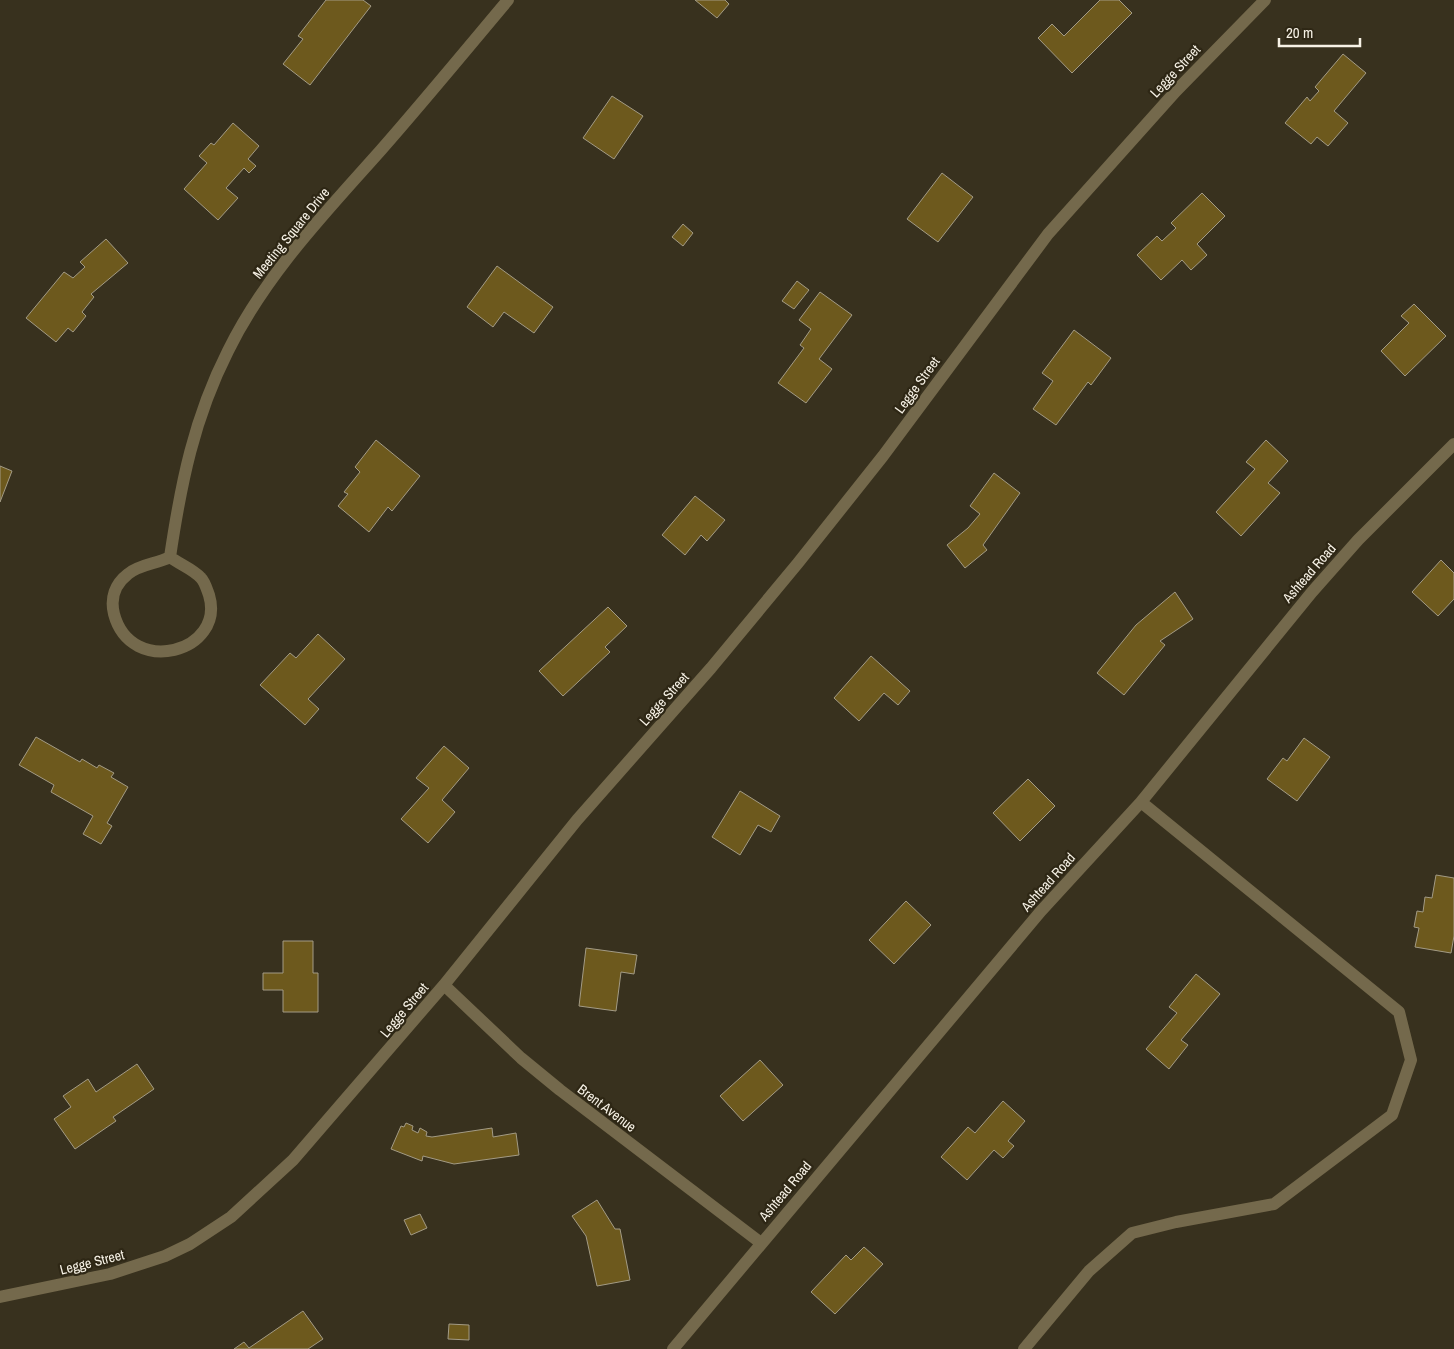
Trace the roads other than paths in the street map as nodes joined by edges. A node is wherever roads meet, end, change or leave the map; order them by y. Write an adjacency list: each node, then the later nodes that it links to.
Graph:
1 (508, 0): 4 (street, Meeting Square Drive)
2 (1265, 0): 6 (street, Legge Street)
3 (1454, 444): 5 (street, Ashtead Road)
4 (170, 557): 4 (street)
5 (1141, 802): 7 (street, Ashtead Road); 10 (street)
6 (444, 986): 7 (street, Brent Avenue); 8 (street, Legge Street)
7 (762, 1243): 9 (street, Ashtead Road)
8 (0, 1297)
9 (673, 1349)
10 (1024, 1349)

